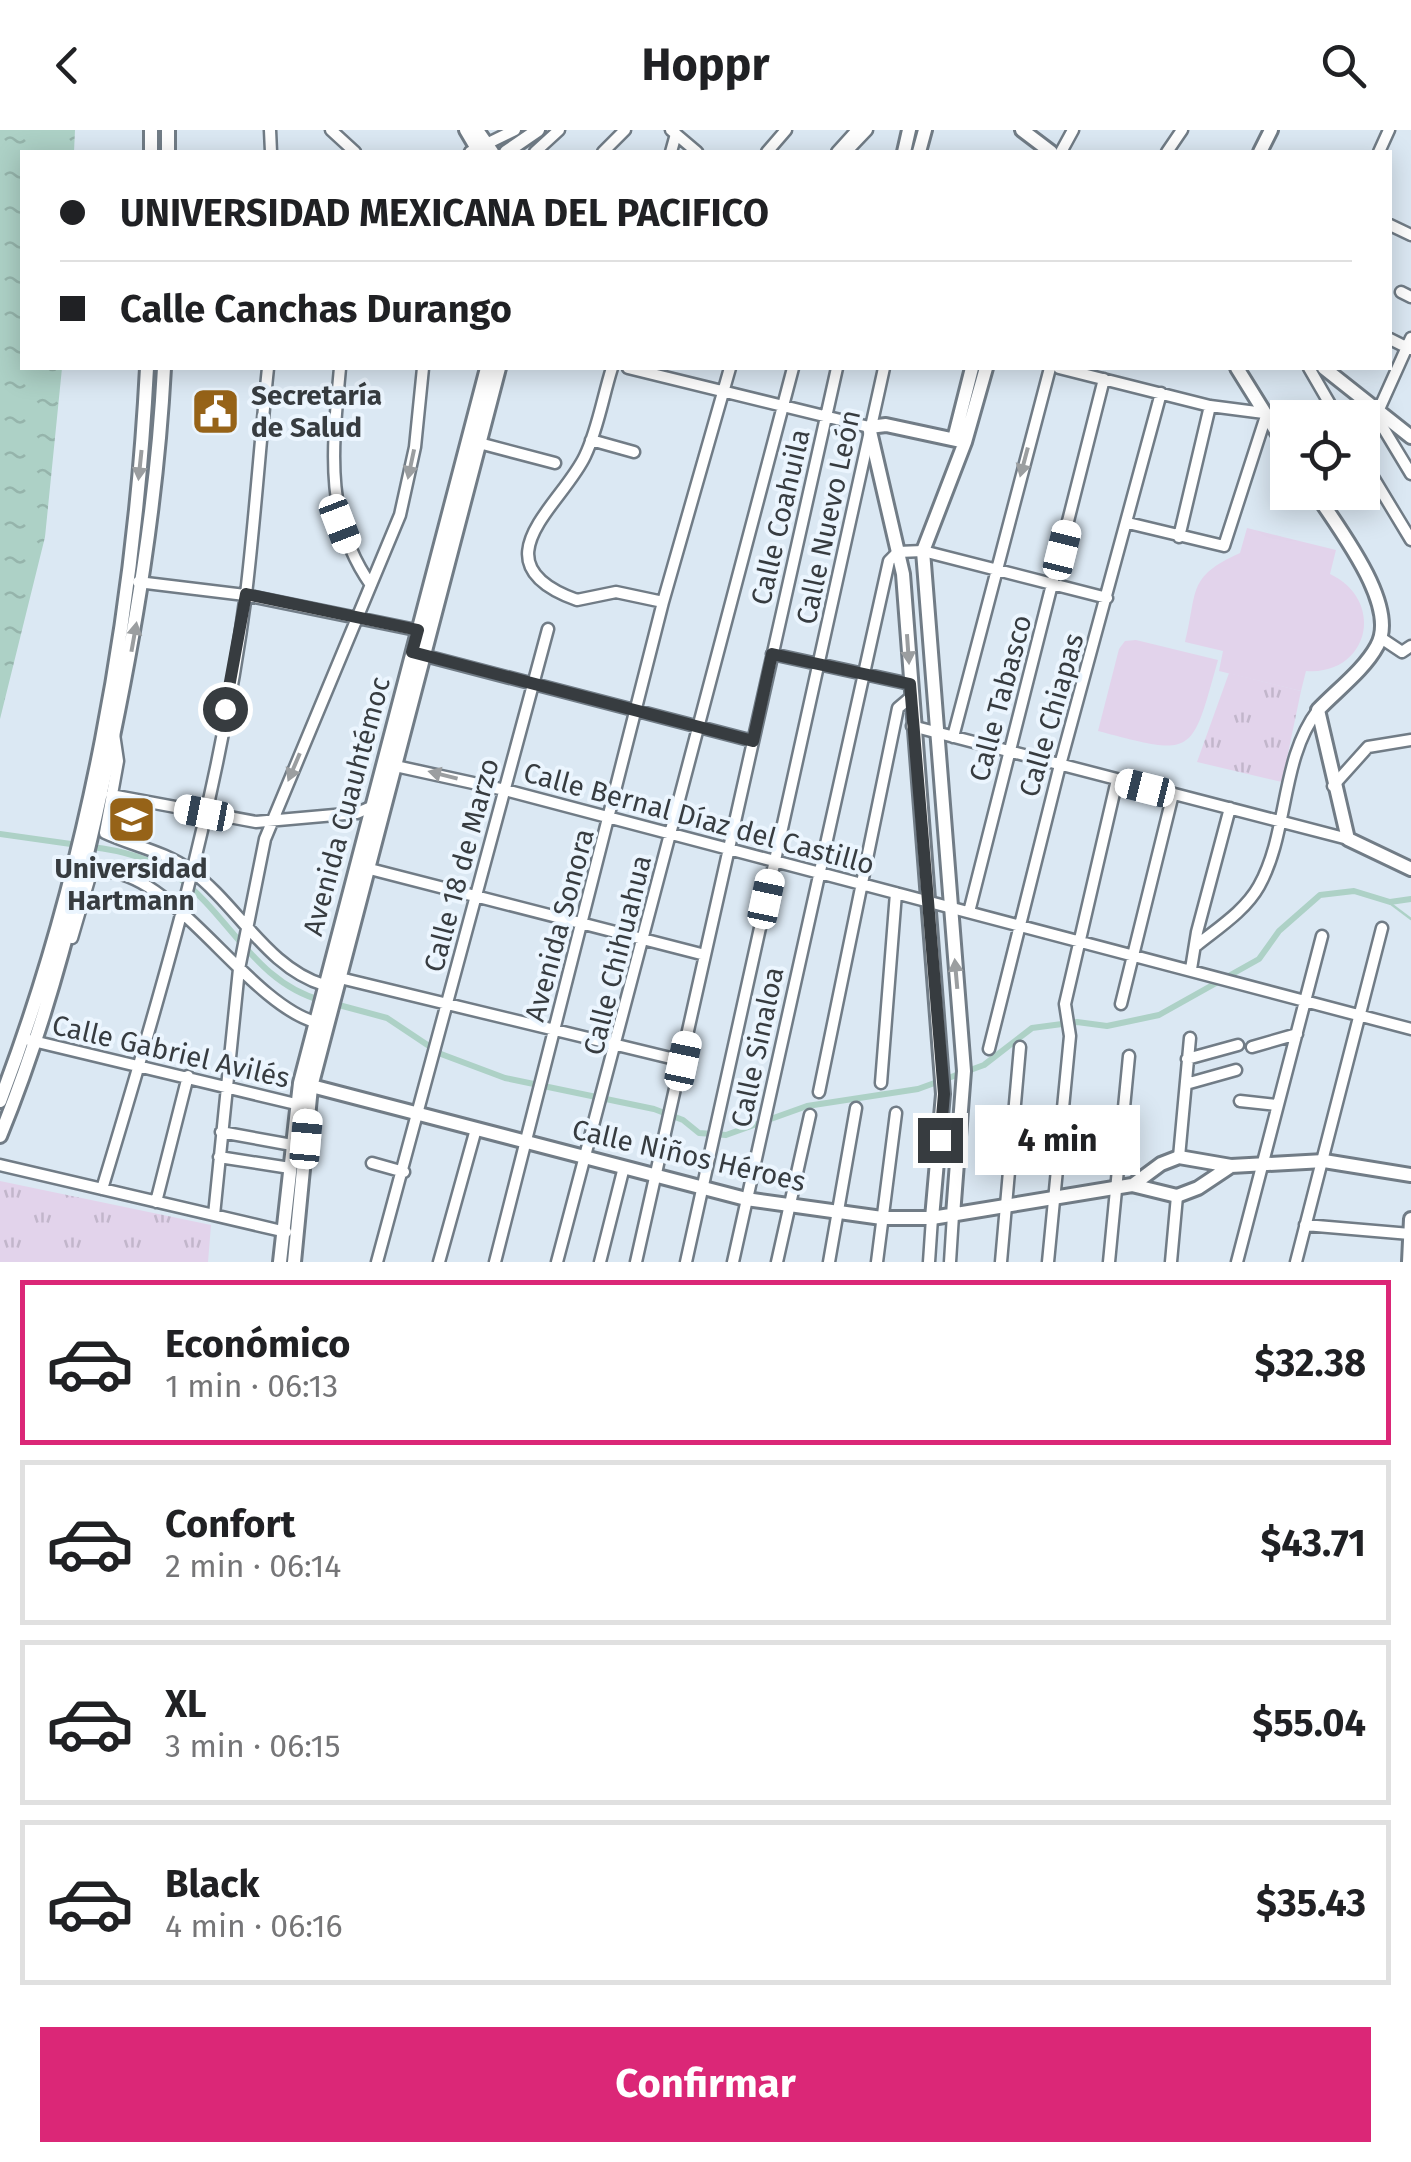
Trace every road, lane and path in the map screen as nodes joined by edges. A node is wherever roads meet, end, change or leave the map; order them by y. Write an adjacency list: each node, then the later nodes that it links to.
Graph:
1 (331, 130): 13 (street)
2 (466, 130): 14 (main road)
3 (477, 130): 14 (main road)
4 (515, 130): 14 (street)
5 (559, 130): 17 (street)
6 (625, 130): 18 (street)
7 (786, 130): 20 (street)
8 (857, 130): 21 (street)
9 (867, 130): 22 (street)
10 (1026, 130): 23 (main road); 24 (main road)
11 (544, 132): 15 (main road); 16 (main road)
12 (673, 132): 19 (street)
13 (352, 150)
14 (481, 150)
15 (510, 150)
16 (523, 150)
17 (537, 150)
18 (604, 150)
19 (695, 150)
20 (769, 150)
21 (839, 150)
22 (848, 150)
23 (1049, 150)
24 (1058, 150)
25 (1410, 345): 55 (street)
26 (147, 370): 79 (main road, one-way to 79)
27 (164, 370): 80 (main road)
28 (268, 370): 83 (street)
29 (340, 370): 82 (street)
30 (423, 370): 82 (street, one-way to 82)
31 (487, 370): 88 (main road, Avenida Cuauhtémoc)
32 (498, 370): 67 (main road, Avenida Cuauhtémoc)
33 (611, 370): 65 (street)
34 (637, 370): 48 (street)
35 (729, 370): 48 (street, Avenida Sonora)
36 (793, 370): 53 (street, Calle Chihuahua)
37 (837, 370): 59 (street, Calle Coahuila)
38 (883, 370): 62 (street, Calle Nuevo León)
39 (972, 370): 66 (main road)
40 (985, 370): 66 (main road)
41 (1049, 370): 78 (street, one-way to 78)
42 (1067, 370): 47 (street)
43 (1238, 370): 58 (main road)
44 (1310, 370): 50 (street)
45 (1327, 370): 51 (main road)
46 (1336, 370): 52 (main road)
47 (1104, 379): 49 (street); 81 (street, Calle Tabasco)
48 (722, 390): 53 (street); 85 (street, Avenida Sonora)
49 (1161, 393): 54 (street); 73 (street, Calle Chiapas)
50 (1328, 400)
51 (1368, 400)
52 (1370, 400)
53 (784, 405): 59 (street); 99 (street, Calle Chihuahua)
54 (1210, 406): 58 (street); 74 (street)
55 (1380, 406)
56 (1380, 409): 63 (main road)
57 (1380, 409): 64 (main road)
58 (1265, 414): 60 (main road); 74 (street)
59 (826, 416): 62 (street); 92 (street, Calle Coahuila)
60 (1270, 422)
61 (1380, 424): 70 (street)
62 (869, 427): 66 (main road); 77 (main road); 93 (street, Calle Nuevo León)
63 (1411, 428)
64 (1411, 437)
65 (591, 440): 68 (street); 85 (street)
66 (959, 440): 76 (main road)
67 (480, 443): 69 (street); 88 (main road, Avenida Cuauhtémoc)
68 (634, 452)
69 (555, 463)
70 (1411, 474)
71 (1380, 489): 75 (street)
72 (1326, 510): 89 (main road)
73 (1128, 524): 74 (street); 84 (street, Calle Chiapas)
74 (1179, 536)
75 (1411, 540)
76 (923, 551): 77 (street); 78 (street); 101 (main road)
77 (898, 552): 94 (street, Calle Sinaloa); 96 (main road, one-way to 96)
78 (996, 569): 81 (street); 103 (street)
79 (127, 580): 80 (street); 121 (main road)
80 (144, 582): 83 (street); 102 (main road, one-way to 80)
81 (1053, 584): 84 (street); 106 (street, Calle Tabasco)
82 (372, 585): 86 (street)
83 (246, 594): 86 (street); 117 (street)
84 (1107, 598): 108 (street, Calle Chiapas)
85 (663, 602): 98 (street, Avenida Sonora)
86 (358, 616): 88 (street); 120 (street, one-way to 120)
87 (548, 629): 95 (street, Calle 18 de Marzo)
88 (423, 632): 91 (main road, Avenida Cuauhtémoc)
89 (1381, 638): 90 (street); 97 (main road)
90 (1411, 646)
91 (418, 654): 95 (street); 107 (main road, Avenida Cuauhtémoc); 109 (main road, Avenida Cuauhtémoc)
92 (772, 654): 93 (street); 105 (street, Calle Coahuila)
93 (820, 665): 94 (street); 125 (street, Calle Nuevo León)
94 (862, 674): 96 (street); 129 (street, Calle Sinaloa)
95 (531, 682): 98 (street); 112 (street, Calle 18 de Marzo)
96 (911, 691): 100 (main road); 131 (street)
97 (1318, 710): 111 (main road); 119 (street)
98 (638, 711): 99 (street); 118 (street, Avenida Sonora)
99 (700, 726): 105 (street); 122 (street, Calle Chihuahua)
100 (912, 726): 101 (street); 134 (main road)
101 (935, 732): 103 (street); 135 (main road)
102 (114, 733): 114 (street); 121 (main road)
103 (953, 737): 106 (street)
104 (1411, 740): 111 (street)
105 (753, 741): 124 (street, Calle Coahuila)
106 (1009, 752): 108 (street); 137 (street, Calle Tabasco)
107 (396, 763): 109 (street, Calle Bernal Díaz del Castillo); 112 (street, Calle Bernal Díaz del Castillo, one-way to 107); 127 (main road, Avenida Cuauhtémoc)
108 (1060, 766): 110 (street); 139 (street, Calle Chiapas)
109 (380, 767): 115 (main road, Avenida Cuauhtémoc)
110 (1118, 780): 113 (street); 144 (street)
111 (1333, 786): 123 (main road)
112 (505, 790): 118 (street, Calle Bernal Díaz del Castillo); 133 (street, Calle 18 de Marzo)
113 (1173, 794): 116 (street); 146 (street)
114 (111, 796): 117 (street); 121 (street)
115 (371, 807): 120 (street); 127 (main road, Avenida Cuauhtémoc)
116 (1230, 808): 119 (street); 145 (street)
117 (204, 813): 120 (street); 130 (street)
118 (610, 818): 122 (street, Calle Bernal Díaz del Castillo); 138 (street, Avenida Sonora)
119 (1278, 821): 123 (street); 145 (street)
120 (271, 822): 141 (street)
121 (93, 833): 126 (main road); 130 (street)
122 (671, 834): 124 (street, Calle Bernal Díaz del Castillo); 143 (street, Calle Chihuahua)
123 (1348, 839): 128 (main road)
124 (728, 849): 125 (street, Calle Bernal Díaz del Castillo); 147 (street, Calle Coahuila)
125 (774, 861): 129 (street, Calle Bernal Díaz del Castillo); 211 (street, Calle Nuevo León)
126 (84, 866): 136 (street); 162 (main road); 162 (main road)
127 (362, 868): 133 (street); 150 (main road, Avenida Cuauhtémoc); 151 (main road, Avenida Cuauhtémoc)
128 (1411, 869)
129 (818, 872): 131 (street, Calle Bernal Díaz del Castillo); 215 (street, Calle Sinaloa)
130 (191, 873): 136 (street); 141 (street)
131 (864, 884): 132 (street, Calle Bernal Díaz del Castillo); 180 (street)
132 (896, 893): 134 (street, Calle Bernal Díaz del Castillo); 176 (street)
133 (476, 897): 138 (street); 153 (street, Calle 18 de Marzo)
134 (928, 901): 135 (street, Calle Bernal Díaz del Castillo); 173 (main road)
135 (950, 906): 137 (street, Calle Bernal Díaz del Castillo); 172 (main road, one-way to 135)
136 (183, 909): 148 (street); 171 (street)
137 (970, 912): 139 (street, Calle Bernal Díaz del Castillo)
138 (583, 924): 143 (street); 159 (street, Avenida Sonora)
139 (1018, 925): 144 (street, Calle Bernal Díaz del Castillo); 167 (street, Calle Chiapas)
140 (1382, 928): 156 (street)
141 (246, 929): 148 (street); 151 (street)
142 (1322, 936): 152 (street)
143 (643, 939): 147 (street); 163 (street, Calle Chihuahua)
144 (1079, 940): 146 (street, Calle Bernal Díaz del Castillo); 214 (street)
145 (1197, 945): 149 (street)
146 (1134, 954): 149 (street, Calle Bernal Díaz del Castillo); 154 (street)
147 (705, 955): 170 (street, Calle Coahuila)
148 (239, 966): 157 (street); 179 (street)
149 (1192, 969): 152 (street, Calle Bernal Díaz del Castillo)
150 (340, 978): 151 (main road, Avenida Cuauhtémoc); 153 (street)
151 (327, 991): 155 (main road, Avenida Cuauhtémoc)
152 (1307, 1001): 156 (street, Calle Bernal Díaz del Castillo); 160 (street)
153 (448, 1004): 159 (street); 189 (street, Calle 18 de Marzo)
154 (1122, 1004)
155 (325, 1009): 157 (main road, Avenida Cuauhtémoc); 178 (main road, Avenida Cuauhtémoc)
156 (1362, 1015): 158 (street, Calle Bernal Díaz del Castillo); 199 (street)
157 (315, 1022): 178 (main road, Avenida Cuauhtémoc)
158 (1411, 1029)
159 (555, 1030): 163 (street); 194 (street, Avenida Sonora)
160 (1297, 1034): 166 (street); 186 (street)
161 (1190, 1038): 169 (street)
162 (29, 1040): 171 (street, Calle Gabriel Avilés); 183 (main road); 193 (main road)
163 (617, 1045): 170 (street); 197 (street, Calle Chihuahua)
164 (1238, 1045): 169 (street)
165 (1020, 1047): 218 (street)
166 (1252, 1047)
167 (989, 1049)
168 (1129, 1056): 210 (street)
169 (1188, 1059): 177 (street)
170 (683, 1061): 208 (street, Calle Coahuila)
171 (139, 1066): 175 (street, Calle Gabriel Avilés); 212 (street)
172 (963, 1066): 173 (main road); 181 (main road)
173 (941, 1067): 182 (main road)
174 (1236, 1070): 177 (street)
175 (188, 1076): 179 (street, Calle Gabriel Avilés); 216 (street)
176 (881, 1083)
177 (1186, 1084): 198 (street)
178 (306, 1085): 185 (main road, Avenida Cuauhtémoc); 189 (main road, Calle Niños Héroes)
179 (226, 1086): 185 (street, Calle Gabriel Avilés); 192 (street)
180 (819, 1092)
181 (964, 1096): 182 (main road); 221 (main road)
182 (944, 1097): 223 (main road)
183 (0, 1100)
184 (1240, 1102): 186 (street)
185 (303, 1105): 195 (main road, Avenida Cuauhtémoc); 226 (main road, Avenida Cuauhtémoc)
186 (1276, 1105): 200 (street)
187 (856, 1108): 219 (street)
188 (896, 1113): 222 (street)
189 (420, 1114): 191 (main road, Calle Niños Héroes); 206 (street, Calle 18 de Marzo)
190 (810, 1115): 217 (street)
191 (476, 1129): 194 (main road, Calle Niños Héroes); 231 (street)
192 (221, 1132): 195 (street); 196 (street)
193 (0, 1136)
194 (526, 1142): 197 (main road, Calle Niños Héroes); 232 (street, Avenida Sonora)
195 (292, 1144): 204 (main road, Avenida Cuauhtémoc)
196 (219, 1157): 204 (street); 220 (street)
197 (588, 1157): 203 (main road, Calle Niños Héroes); 233 (street, Calle Chihuahua)
198 (1179, 1157): 205 (main road); 209 (main road)
199 (1324, 1161): 200 (main road); 207 (main road); 225 (street)
200 (1264, 1162): 205 (main road); 247 (street)
201 (372, 1163): 206 (street)
202 (0, 1165): 212 (street)
203 (624, 1167): 208 (main road, Calle Niños Héroes); 234 (street)
204 (290, 1168): 226 (main road, Avenida Cuauhtémoc)
205 (1212, 1170): 213 (main road)
206 (404, 1172): 230 (street, Calle 18 de Marzo)
207 (1411, 1175)
208 (656, 1176): 211 (main road, Calle Niños Héroes); 235 (street, Calle Coahuila)
209 (1149, 1182): 210 (main road, Calle Niños Héroes); 213 (main road, Calle Niños Héroes)
210 (1116, 1187): 214 (main road, Calle Niños Héroes); 245 (street)
211 (703, 1188): 215 (main road, Calle Niños Héroes); 236 (street, Calle Nuevo León)
212 (102, 1189): 216 (street)
213 (1177, 1196): 246 (street)
214 (1054, 1198): 218 (main road, Calle Niños Héroes); 244 (street)
215 (746, 1199): 217 (main road, Calle Niños Héroes); 237 (street, Calle Sinaloa)
216 (156, 1202): 220 (street)
217 (791, 1208): 219 (main road, Calle Niños Héroes); 238 (street)
218 (1006, 1208): 221 (main road, Calle Niños Héroes); 243 (street)
219 (838, 1214): 222 (main road, Calle Niños Héroes); 239 (street)
220 (214, 1215): 226 (street)
221 (953, 1216): 223 (main road, Calle Niños Héroes); 242 (street)
222 (882, 1218): 223 (main road, Calle Niños Héroes); 240 (street)
223 (932, 1218): 241 (street)
224 (1411, 1219): 227 (main road)
225 (1306, 1226): 227 (street); 248 (street)
226 (290, 1233): 228 (main road, Avenida Cuauhtémoc); 229 (main road, Avenida Cuauhtémoc)
227 (1410, 1234): 249 (main road)
228 (280, 1262)
229 (294, 1262)
230 (377, 1262)
231 (439, 1262)
232 (495, 1262)
233 (557, 1262)
234 (600, 1262)
235 (636, 1262)
236 (686, 1262)
237 (733, 1262)
238 (777, 1262)
239 (828, 1262)
240 (877, 1262)
241 (928, 1262)
242 (950, 1262)
243 (1001, 1262)
244 (1048, 1262)
245 (1109, 1262)
246 (1170, 1262)
247 (1237, 1262)
248 (1296, 1262)
249 (1409, 1262)

